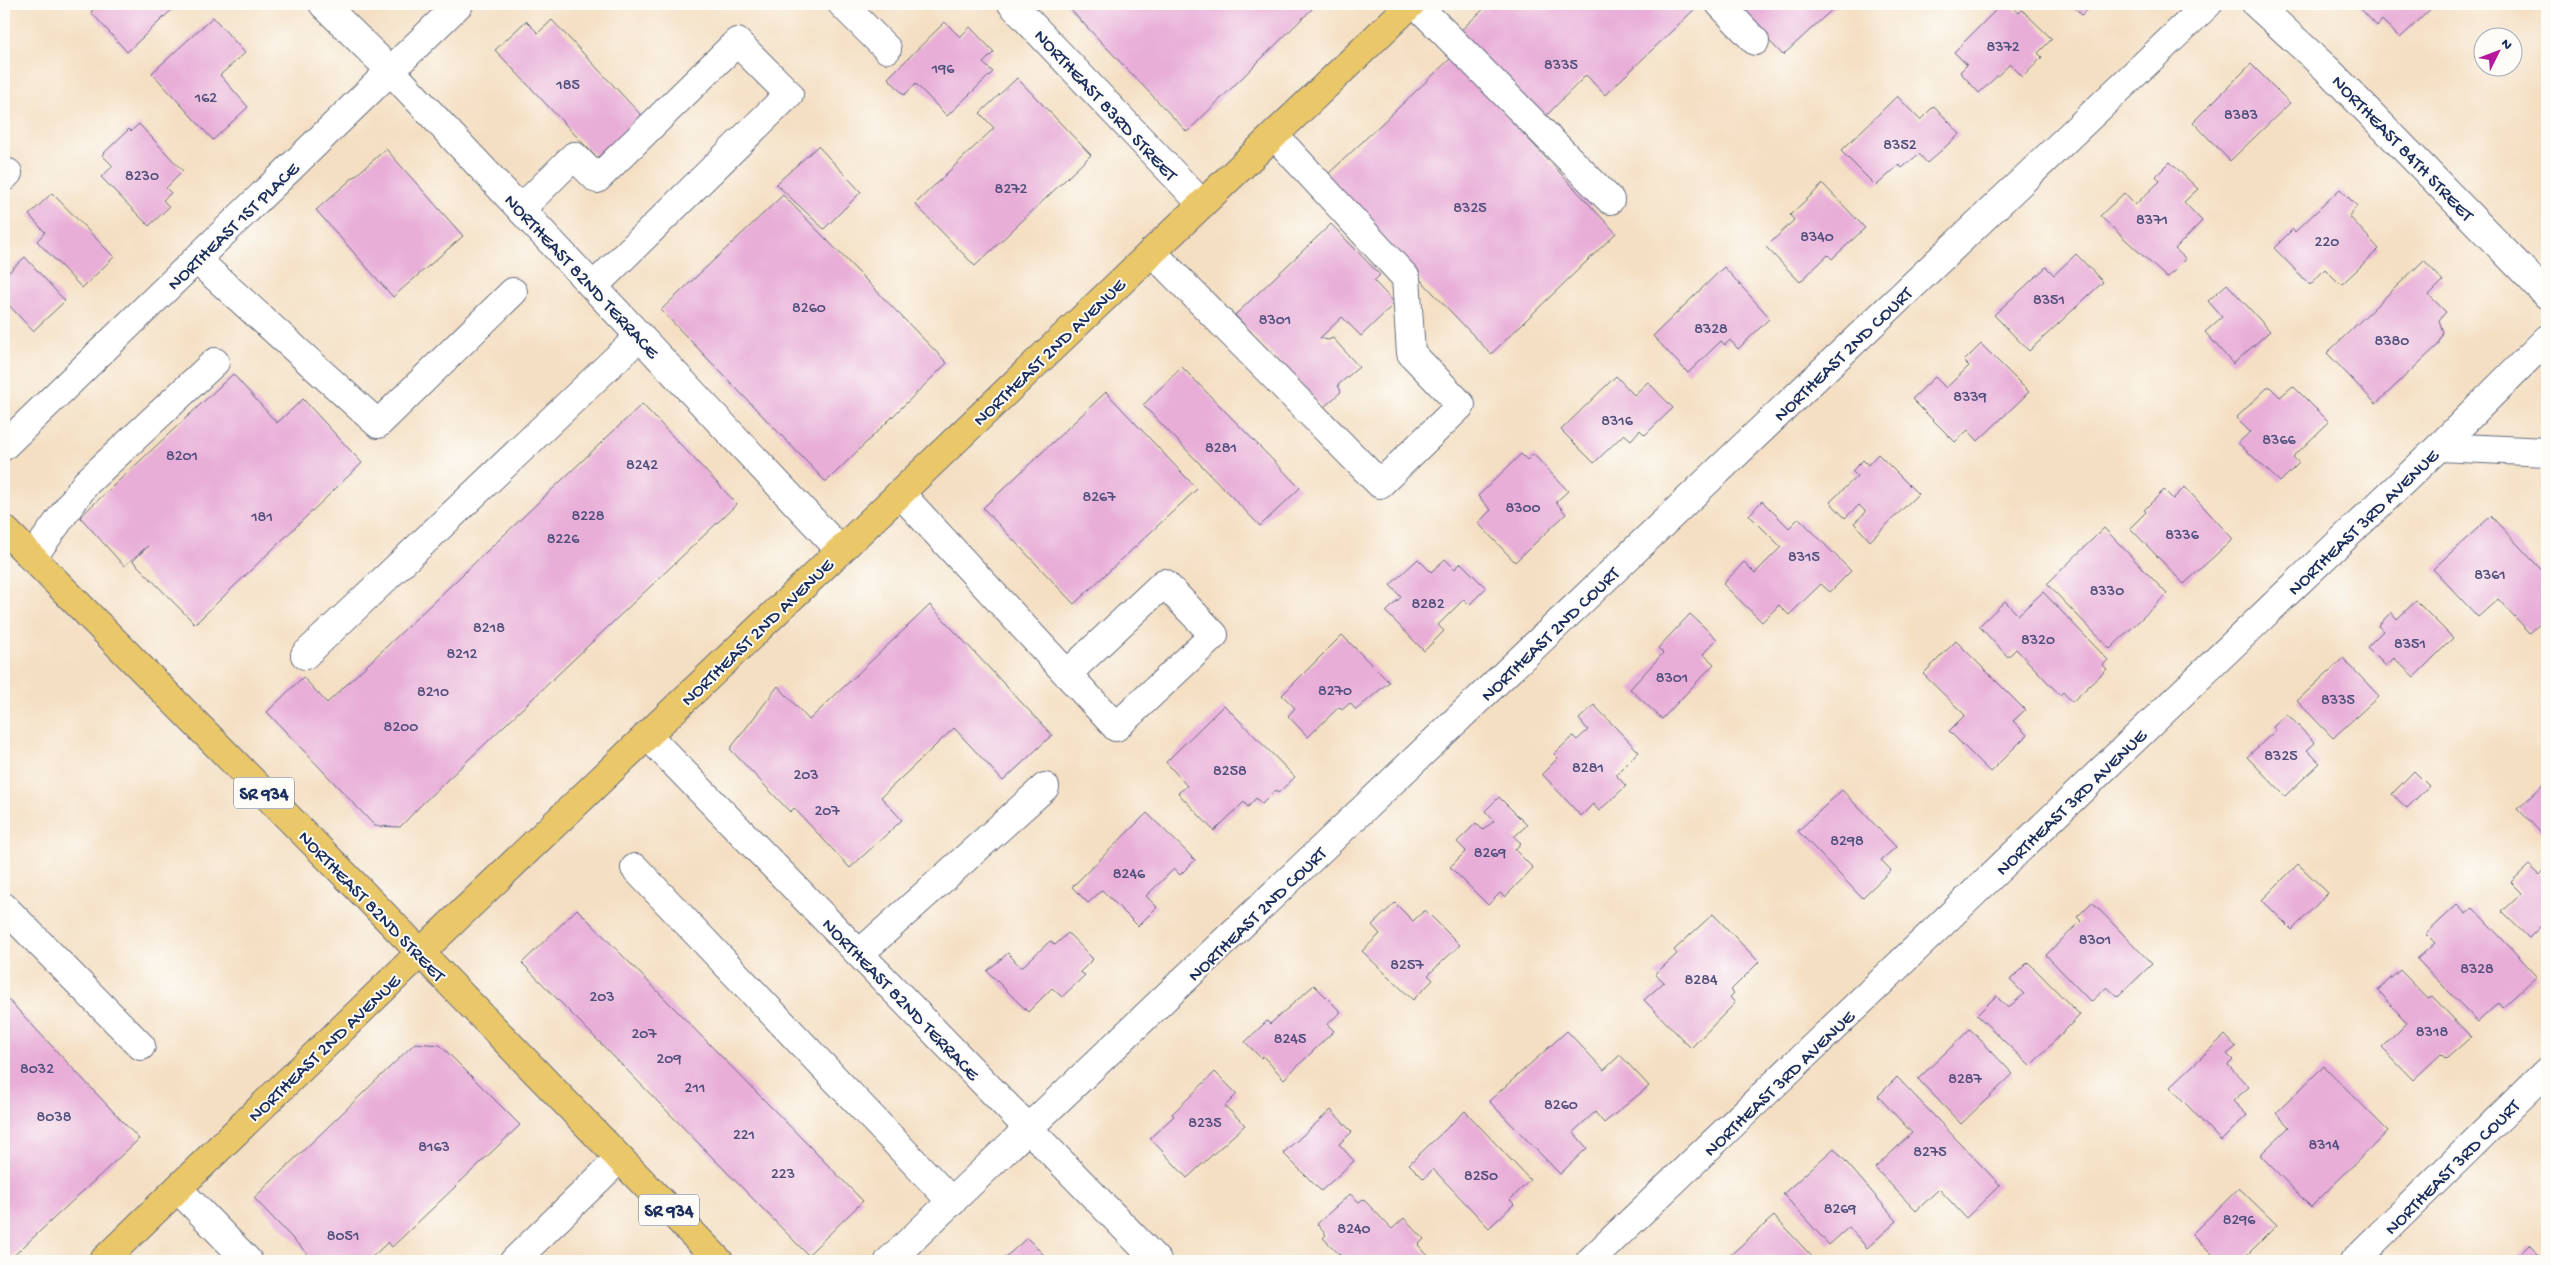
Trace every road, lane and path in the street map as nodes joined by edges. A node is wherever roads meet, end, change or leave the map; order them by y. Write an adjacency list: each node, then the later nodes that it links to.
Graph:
1 (323, 4): 12 (street, NORTHEAST 82ND TERRACE)
2 (459, 4): 12 (street, NORTHEAST 1ST PLACE)
3 (842, 4): 11 (street)
4 (1012, 4): 15 (street, NORTHEAST 83RD STREET)
5 (1411, 4): 13 (main road, NORTHEAST 2ND AVENUE)
6 (1416, 4): 14 (street)
7 (1720, 4): 10 (street)
8 (2208, 4): 42 (street, NORTHEAST 2ND COURT)
9 (2256, 4): 21 (street, NORTHEAST 84TH STREET)
10 (1755, 41)
11 (886, 49)
12 (390, 70): 16 (street, NORTHEAST 82ND TERRACE); 18 (street, NORTHEAST 1ST PLACE)
13 (1274, 135): 15 (main road, NORTHEAST 2ND AVENUE); 17 (street)
14 (1610, 200)
15 (1202, 204): 17 (main road, NORTHEAST 2ND AVENUE)
16 (521, 209): 19 (street, NORTHEAST 82ND TERRACE); 19 (street)
17 (1152, 252): 28 (main road, NORTHEAST 2ND AVENUE)
18 (197, 260): 20 (street); 25 (street, NORTHEAST 1ST PLACE)
19 (594, 286): 22 (street, NORTHEAST 82ND TERRACE)
20 (513, 292)
21 (2547, 296)
22 (640, 336): 30 (street, NORTHEAST 82ND TERRACE); 32 (street)
23 (2547, 339): 26 (street, NORTHEAST 3RD AVENUE)
24 (215, 362): 31 (street)
25 (4, 446)
26 (2439, 447): 27 (street); 52 (street, NORTHEAST 3RD AVENUE)
27 (2547, 452)
28 (900, 493): 30 (main road, NORTHEAST 2ND AVENUE); 33 (street)
29 (4, 529): 31 (main road, NORTHEAST 82ND STREET / SR 934)
30 (840, 550): 34 (main road, NORTHEAST 2ND AVENUE)
31 (32, 558): 38 (main road, NORTHEAST 82ND STREET / SR 934)
32 (305, 655)
33 (1067, 674): 33 (street)
34 (647, 735): 38 (main road, NORTHEAST 2ND AVENUE); 39 (street, NORTHEAST 82ND TERRACE)
35 (1045, 788): 39 (street)
36 (635, 868): 45 (street)
37 (4, 907): 40 (street)
38 (420, 953): 43 (main road, NORTHEAST 82ND STREET / SR 934); 44 (main road, NORTHEAST 2ND AVENUE)
39 (859, 954): 42 (street, NORTHEAST 82ND TERRACE)
40 (141, 1046)
41 (2547, 1072): 53 (street, NORTHEAST 3RD COURT)
42 (1030, 1129): 45 (street, NORTHEAST 2ND COURT); 51 (street, NORTHEAST 82ND TERRACE)
43 (619, 1159): 48 (street); 49 (main road, NORTHEAST 82ND STREET / SR 934)
44 (178, 1189): 46 (main road, NORTHEAST 2ND AVENUE); 47 (street)
45 (952, 1202): 50 (street, NORTHEAST 2ND COURT)
46 (103, 1261)
47 (248, 1261)
48 (514, 1261)
49 (719, 1261)
50 (889, 1261)
51 (1157, 1261)
52 (1590, 1261)
53 (2354, 1261)

